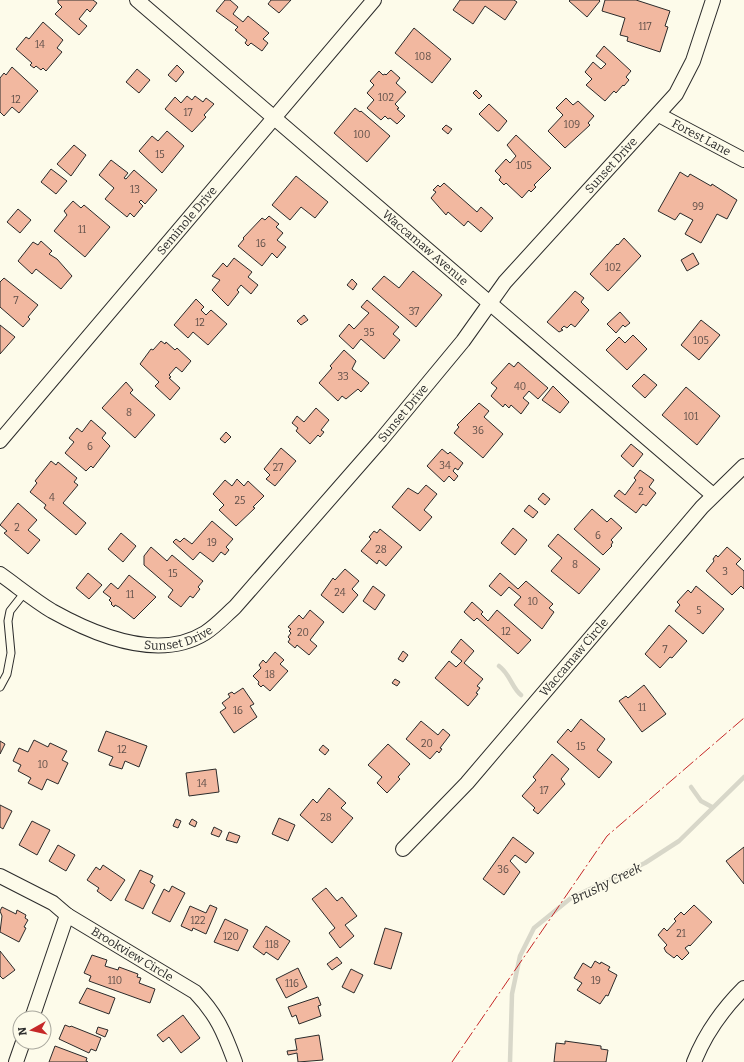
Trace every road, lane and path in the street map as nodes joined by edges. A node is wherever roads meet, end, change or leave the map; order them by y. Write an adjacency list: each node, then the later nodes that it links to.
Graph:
1 (137, 0): 5 (street, Waccamaw Avenue)
2 (374, 0): 5 (street, Seminole Drive)
3 (713, 0): 4 (street, Sunset Drive)
4 (659, 115): 6 (street, Forest Lane); 7 (street, Sunset Drive)
5 (275, 117): 7 (street, Waccamaw Avenue); 8 (street, Seminole Drive)
6 (744, 160)
7 (492, 304): 10 (street, Waccamaw Avenue); 12 (street, Sunset Drive)
8 (0, 441)
9 (744, 466): 10 (street, Waccamaw Circle)
10 (713, 495): 14 (street, Waccamaw Circle)
11 (0, 574): 12 (street, Sunset Drive)
12 (25, 592): 13 (lane)
13 (0, 687)
14 (403, 849)
15 (0, 876): 16 (street, Brookview Circle)
16 (67, 915): 18 (street); 21 (street, Brookview Circle)
17 (744, 988): 22 (street)
18 (35, 1010)
19 (20, 1050): 20 (street)
20 (16, 1062)
21 (235, 1062)
22 (694, 1062)

